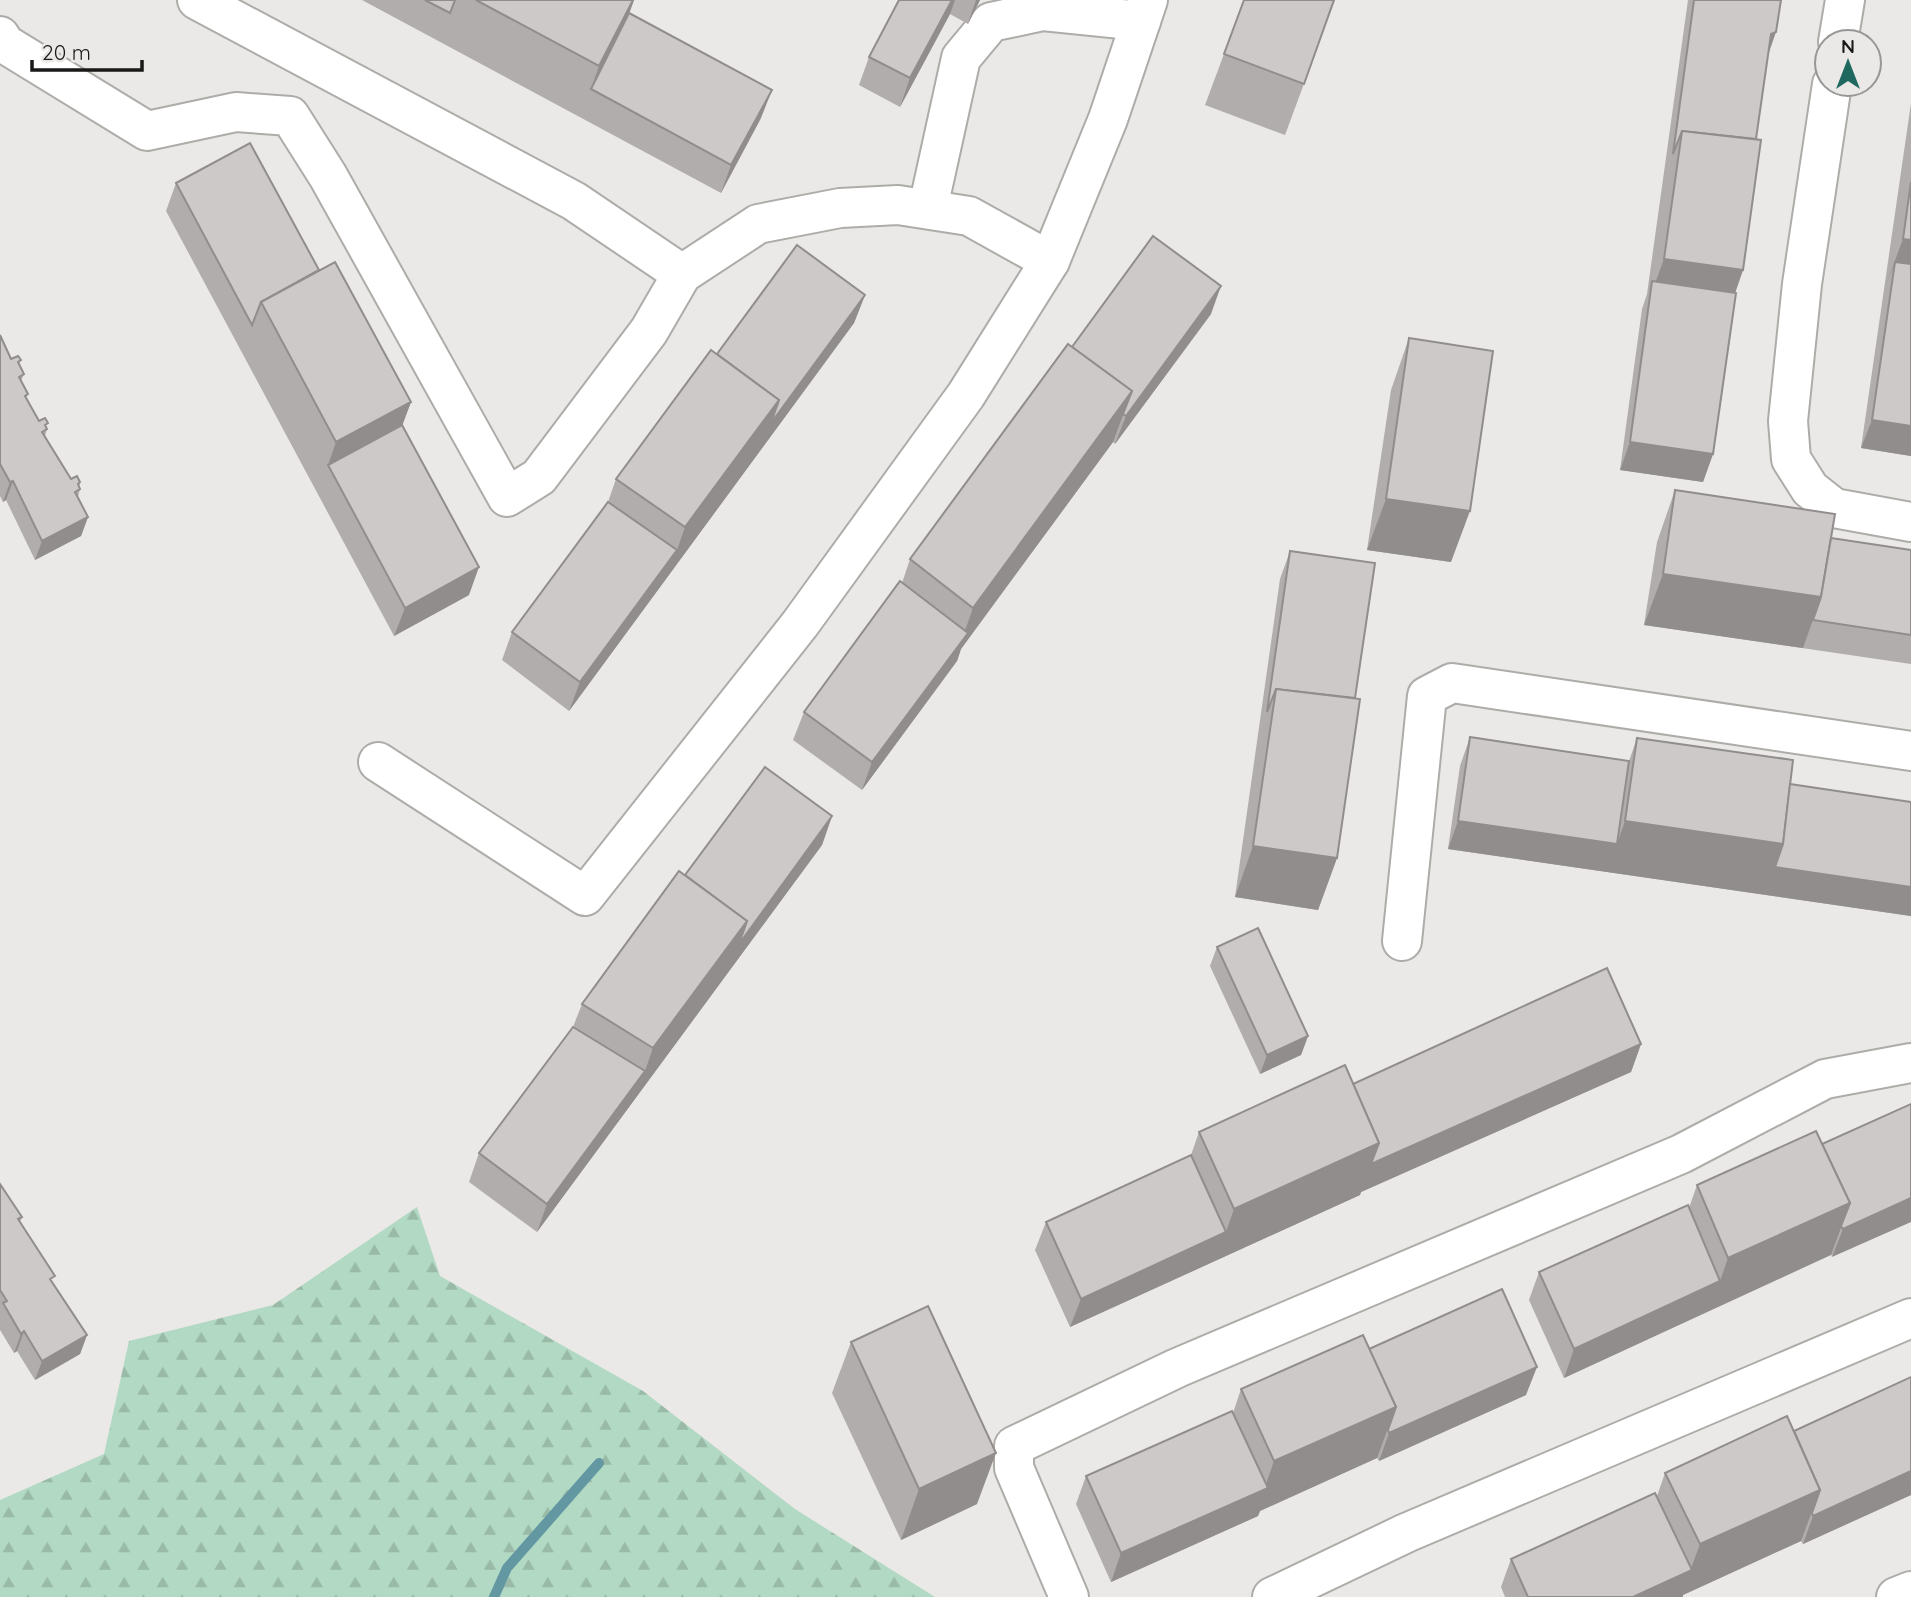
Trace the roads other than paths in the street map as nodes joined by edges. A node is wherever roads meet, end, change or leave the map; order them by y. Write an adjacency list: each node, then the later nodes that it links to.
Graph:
1 (197, 0): 6 (lane)
2 (1845, 0): 4 (lane)
3 (1144, 11): 9 (lane); 10 (lane)
4 (1840, 28)
5 (0, 36): 8 (lane)
6 (313, 62): 8 (lane); 11 (lane)
7 (1830, 98): 12 (lane)
8 (290, 116): 11 (lane)
9 (928, 208): 10 (lane); 11 (lane)
10 (1050, 261): 14 (lane)
11 (682, 274)
12 (1911, 522)
13 (1911, 751): 15 (lane)
14 (378, 762)
15 (1402, 941)
16 (1911, 1063): 19 (lane)
17 (1911, 1318): 20 (lane)
18 (1911, 1591): 21 (lane)
19 (1069, 1597)
20 (1272, 1597)
21 (1896, 1597)

